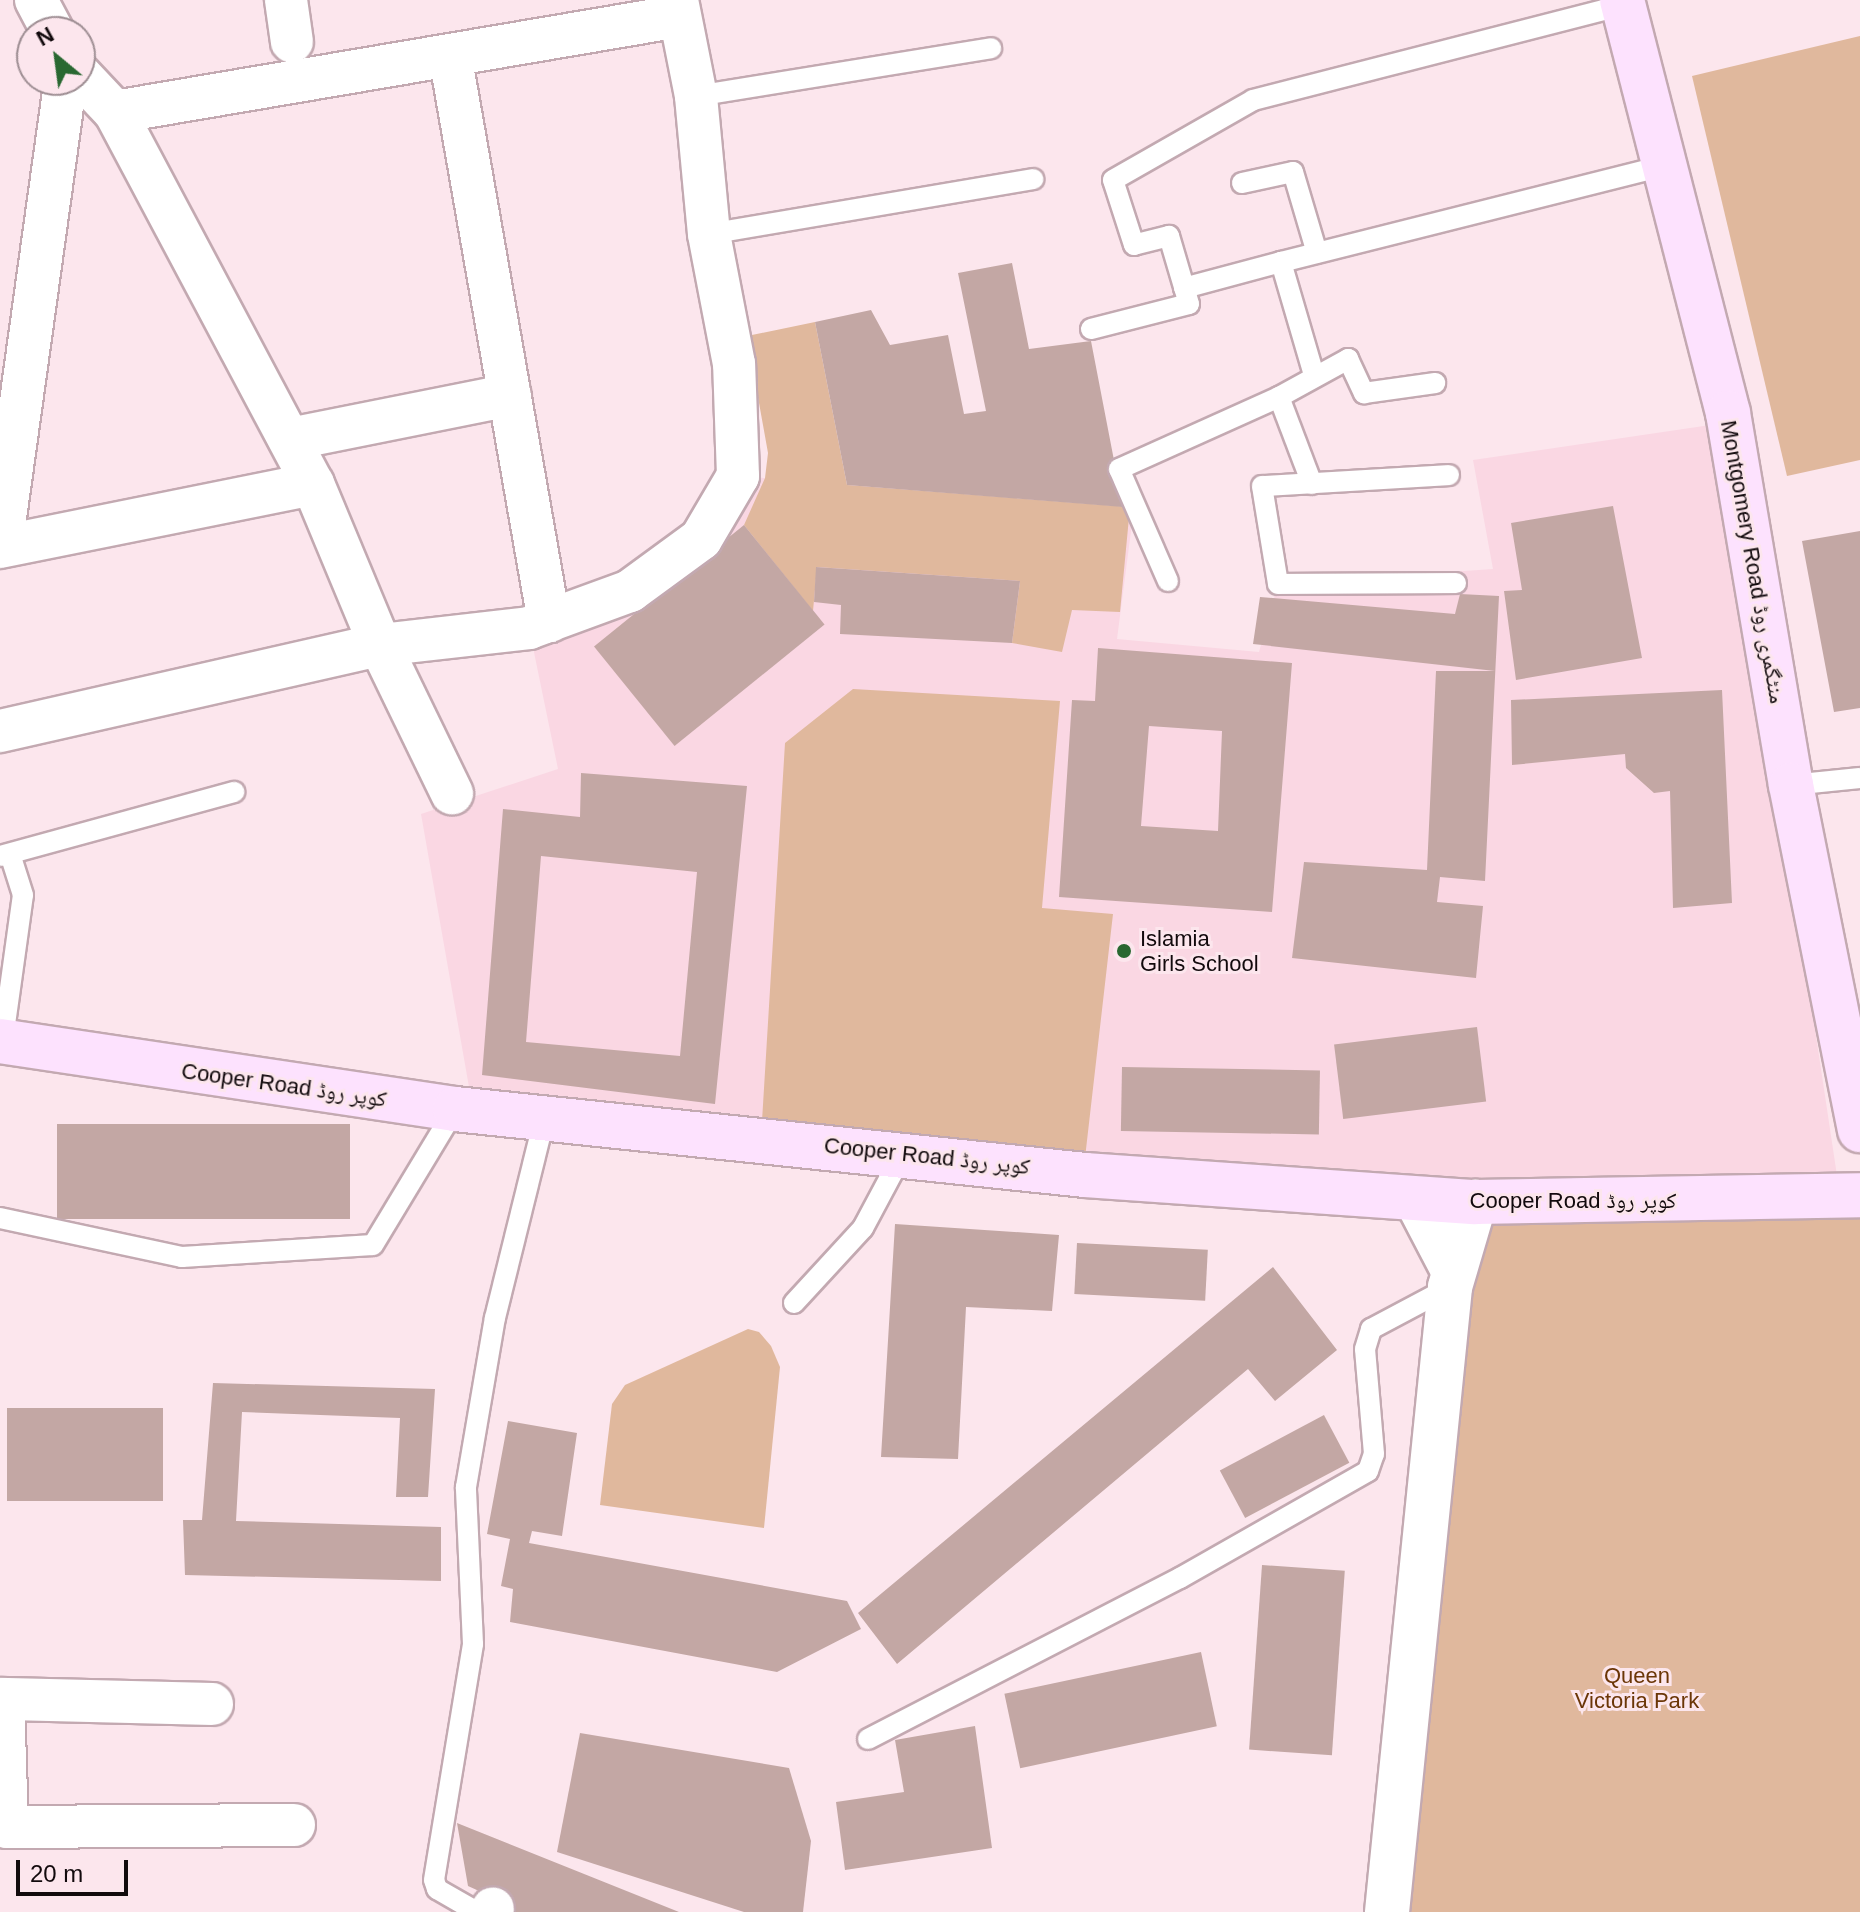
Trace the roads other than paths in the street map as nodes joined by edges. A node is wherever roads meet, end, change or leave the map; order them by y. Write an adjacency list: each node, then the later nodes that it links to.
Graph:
1 (286, 0): 4 (street)
2 (1623, 3): 11 (main road, Montgomery Road منٹگمری روڈ); 17 (lane)
3 (678, 8): 6 (street); 9 (street)
4 (292, 42)
5 (991, 48): 9 (lane)
6 (450, 55): 10 (street); 21 (street)
7 (96, 92): 10 (street)
8 (64, 96): 27 (street)
9 (696, 96): 14 (street)
10 (115, 112): 23 (street)
11 (1662, 166): 15 (lane); 34 (main road, Montgomery Road منٹگمری روڈ)
12 (1033, 179): 14 (lane)
13 (1242, 183): 15 (lane)
14 (709, 234): 30 (street)
15 (1317, 253): 16 (lane)
16 (1281, 262): 17 (lane); 19 (lane)
17 (1184, 288): 18 (lane)
18 (1091, 329)
19 (1314, 375): 20 (lane); 22 (lane)
20 (1435, 383)
21 (510, 395): 23 (street); 30 (street)
22 (1279, 397): 26 (lane); 28 (lane)
23 (290, 439): 25 (street)
24 (1449, 475): 26 (lane)
25 (313, 484): 27 (street); 31 (street)
26 (1312, 484): 29 (lane)
27 (0, 546)
28 (1168, 581)
29 (1456, 583)
30 (549, 621): 31 (street)
31 (380, 645): 32 (street); 36 (street)
32 (0, 731)
33 (1860, 778): 34 (lane)
34 (1791, 785): 41 (main road, Montgomery Road منٹگمری روڈ)
35 (234, 792): 37 (lane)
36 (452, 793)
37 (5, 855): 38 (lane)
38 (1, 1045): 39 (main road, Cooper Road کوپر روڈ)
39 (455, 1109): 40 (main road, Cooper Road کوپر روڈ); 46 (lane)
40 (544, 1120): 42 (main road, Cooper Road کوپر روڈ); 53 (lane)
41 (1860, 1130)
42 (903, 1153): 44 (main road, Cooper Road کوپر روڈ); 48 (lane)
43 (1860, 1195): 45 (main road, Cooper Road کوپر روڈ)
44 (1416, 1199): 45 (main road, Cooper Road کوپر روڈ); 47 (street)
45 (1475, 1202): 47 (street)
46 (0, 1218)
47 (1452, 1279): 50 (lane); 54 (street)
48 (794, 1303)
49 (212, 1704): 51 (street)
50 (868, 1739)
51 (2, 1758): 52 (street)
52 (294, 1825)
53 (487, 1911)
54 (1387, 1912)

